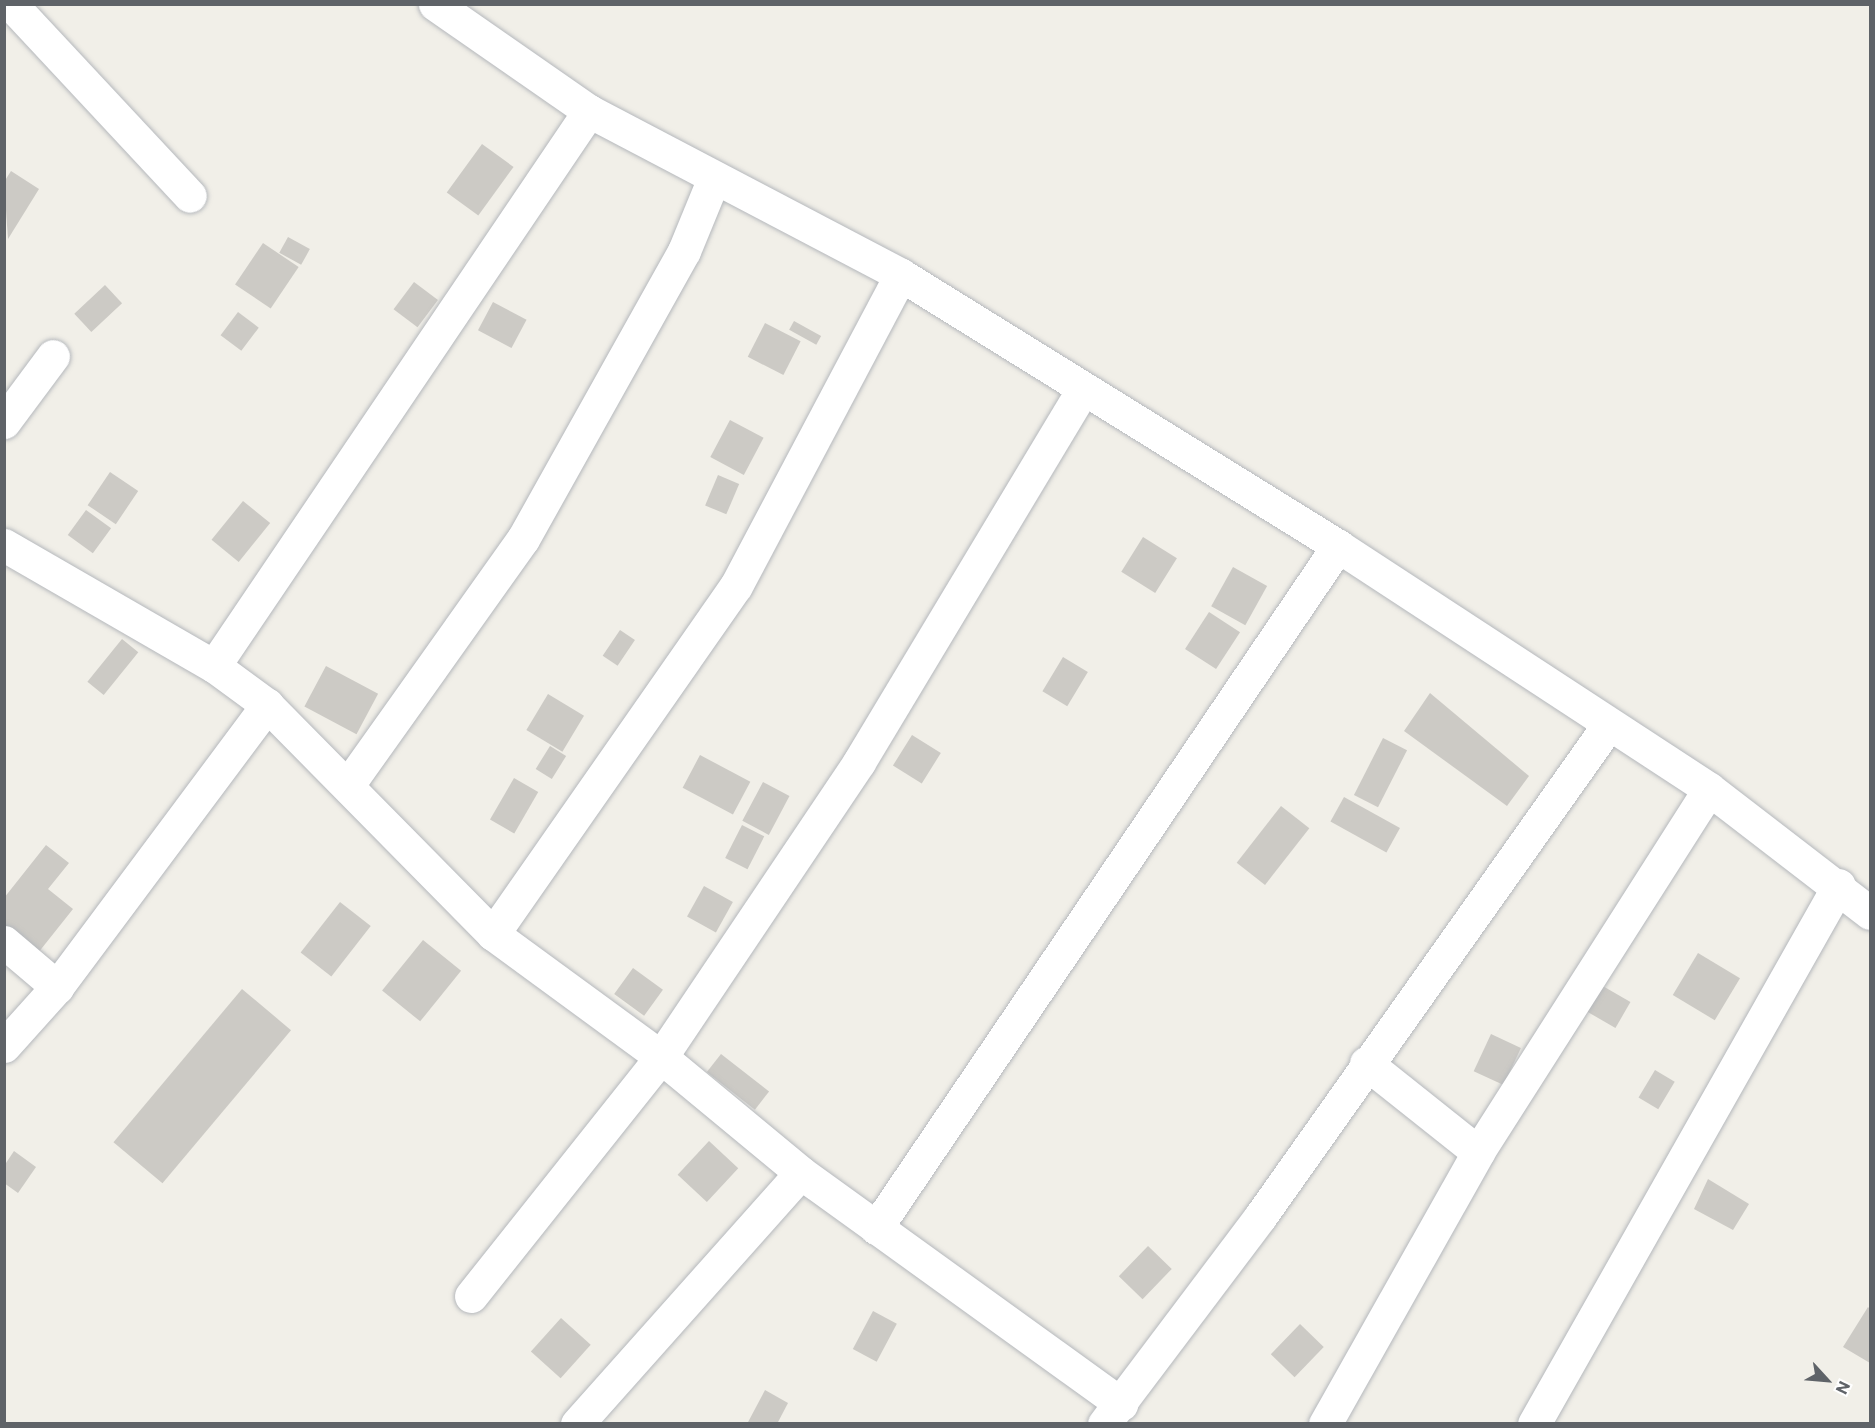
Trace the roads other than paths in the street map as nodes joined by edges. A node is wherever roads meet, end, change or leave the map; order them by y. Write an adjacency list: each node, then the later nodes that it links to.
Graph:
1 (11, 4): 5 (street)
2 (435, 4): 3 (street)
3 (589, 111): 4 (street); 12 (street)
4 (714, 178): 6 (street); 15 (street)
5 (190, 196)
6 (901, 274): 8 (street); 19 (street)
7 (53, 356): 9 (street)
8 (1083, 389): 10 (street); 23 (street)
9 (4, 422)
10 (1338, 546): 14 (street); 27 (street)
11 (7, 548): 12 (street)
12 (214, 666): 13 (street)
13 (267, 705): 15 (street); 21 (street)
14 (1609, 724): 16 (street); 24 (street)
15 (348, 785): 19 (street)
16 (1709, 789): 17 (street); 25 (street)
17 (1839, 885): 18 (street); 32 (street)
18 (1870, 913)
19 (494, 934): 23 (street)
20 (4, 942): 21 (street)
21 (57, 987): 22 (street)
22 (4, 1046)
23 (661, 1057): 26 (street); 28 (street)
24 (1366, 1063): 25 (street); 29 (street)
25 (1478, 1152): 31 (street)
26 (801, 1173): 27 (street); 30 (street)
27 (876, 1228): 29 (street)
28 (471, 1296)
29 (1113, 1414)
30 (577, 1424)
31 (1325, 1424)
32 (1534, 1424)

